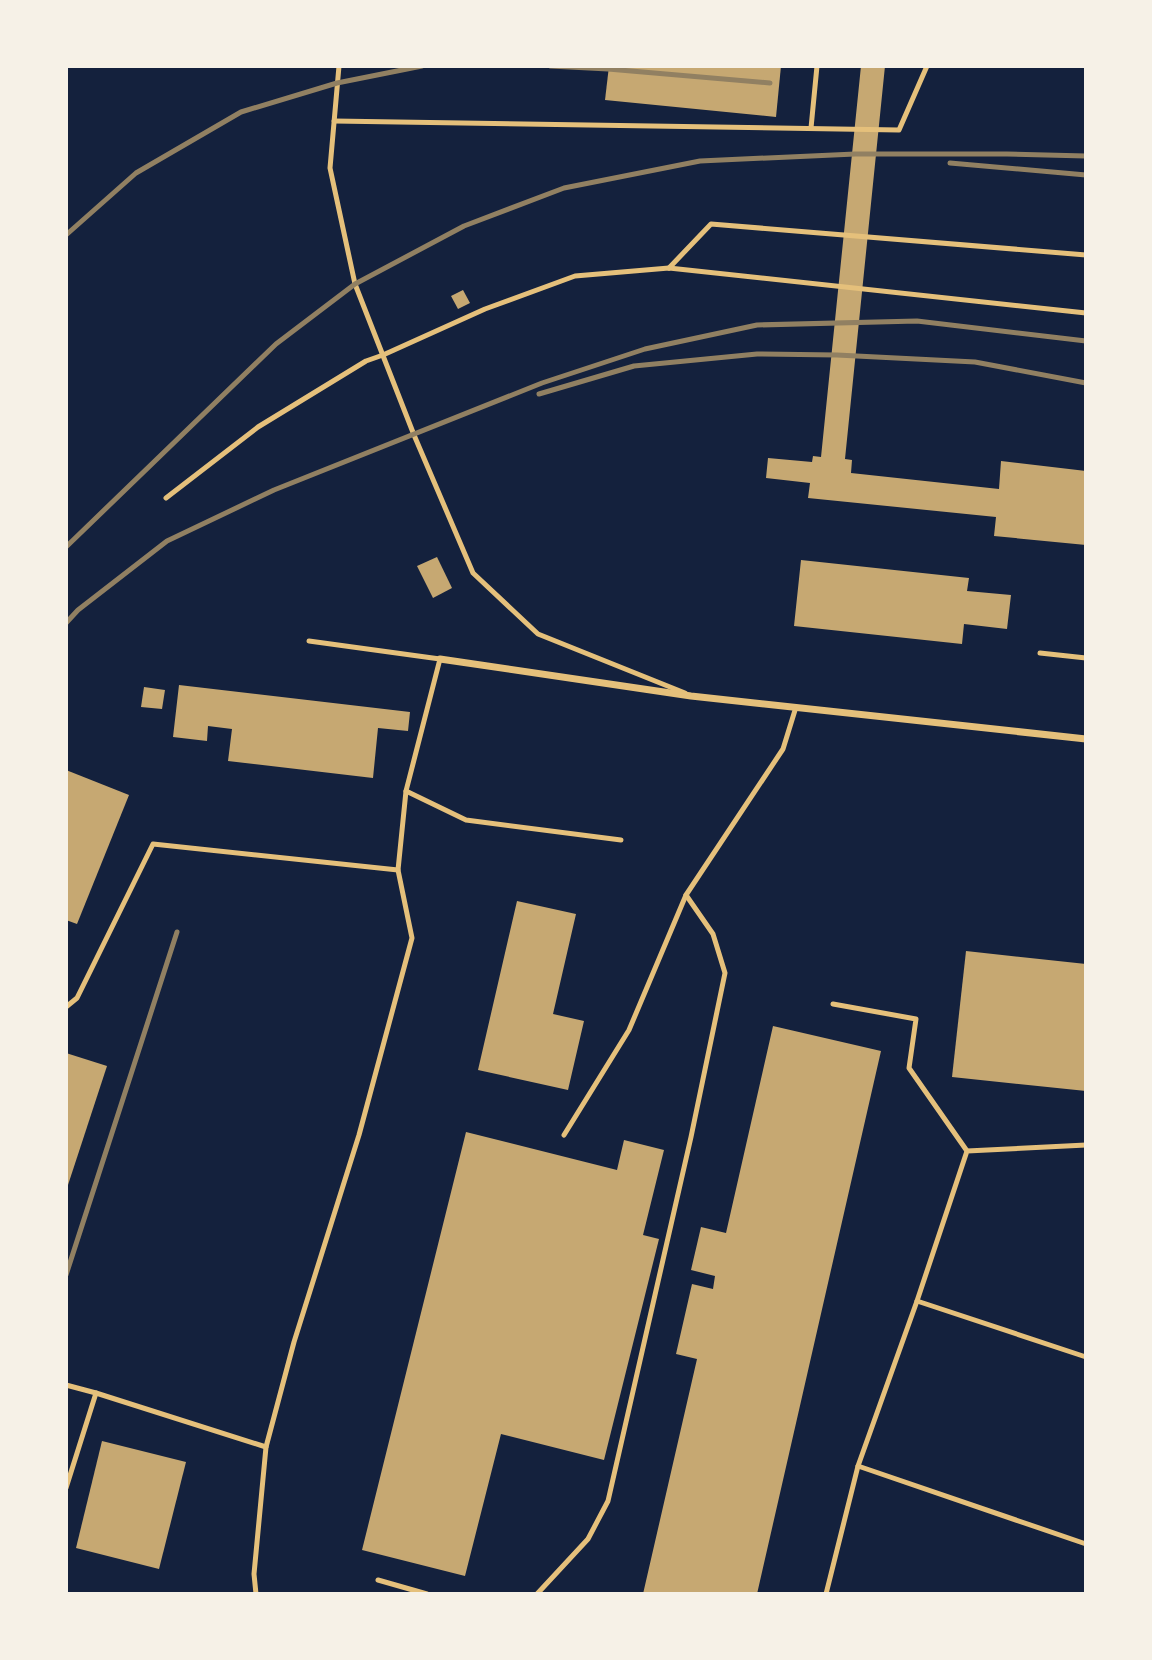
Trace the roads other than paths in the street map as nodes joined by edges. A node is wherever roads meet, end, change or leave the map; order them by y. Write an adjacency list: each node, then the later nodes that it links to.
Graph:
1 (338, 66): 4 (lane)
2 (817, 66): 5 (lane)
3 (927, 66): 5 (lane)
4 (334, 121): 5 (lane); 9 (lane)
5 (811, 128)
6 (1086, 255): 7 (lane)
7 (669, 268): 8 (lane); 9 (lane)
8 (1086, 313)
9 (383, 355): 10 (lane); 15 (lane)
10 (166, 498)
11 (309, 641): 14 (lane)
12 (1040, 653): 13 (lane)
13 (1086, 658)
14 (440, 659): 15 (street); 18 (lane)
15 (691, 695): 16 (street)
16 (796, 707): 17 (street); 21 (lane)
17 (1086, 739)
18 (406, 791): 19 (lane); 20 (lane)
19 (621, 840)
20 (398, 870): 23 (lane); 31 (lane)
21 (686, 895): 24 (lane); 38 (lane)
22 (833, 1004): 26 (lane)
23 (66, 1007)
24 (564, 1135)
25 (1086, 1145): 26 (lane)
26 (967, 1151): 27 (lane)
27 (917, 1301): 28 (lane); 32 (lane)
28 (1086, 1357)
29 (66, 1385): 30 (lane)
30 (96, 1392): 31 (lane); 33 (lane)
31 (266, 1447): 36 (lane)
32 (858, 1466): 34 (lane); 39 (lane)
33 (66, 1489)
34 (1086, 1544)
35 (377, 1580): 37 (lane)
36 (257, 1594)
37 (427, 1594)
38 (537, 1594)
39 (826, 1594)

